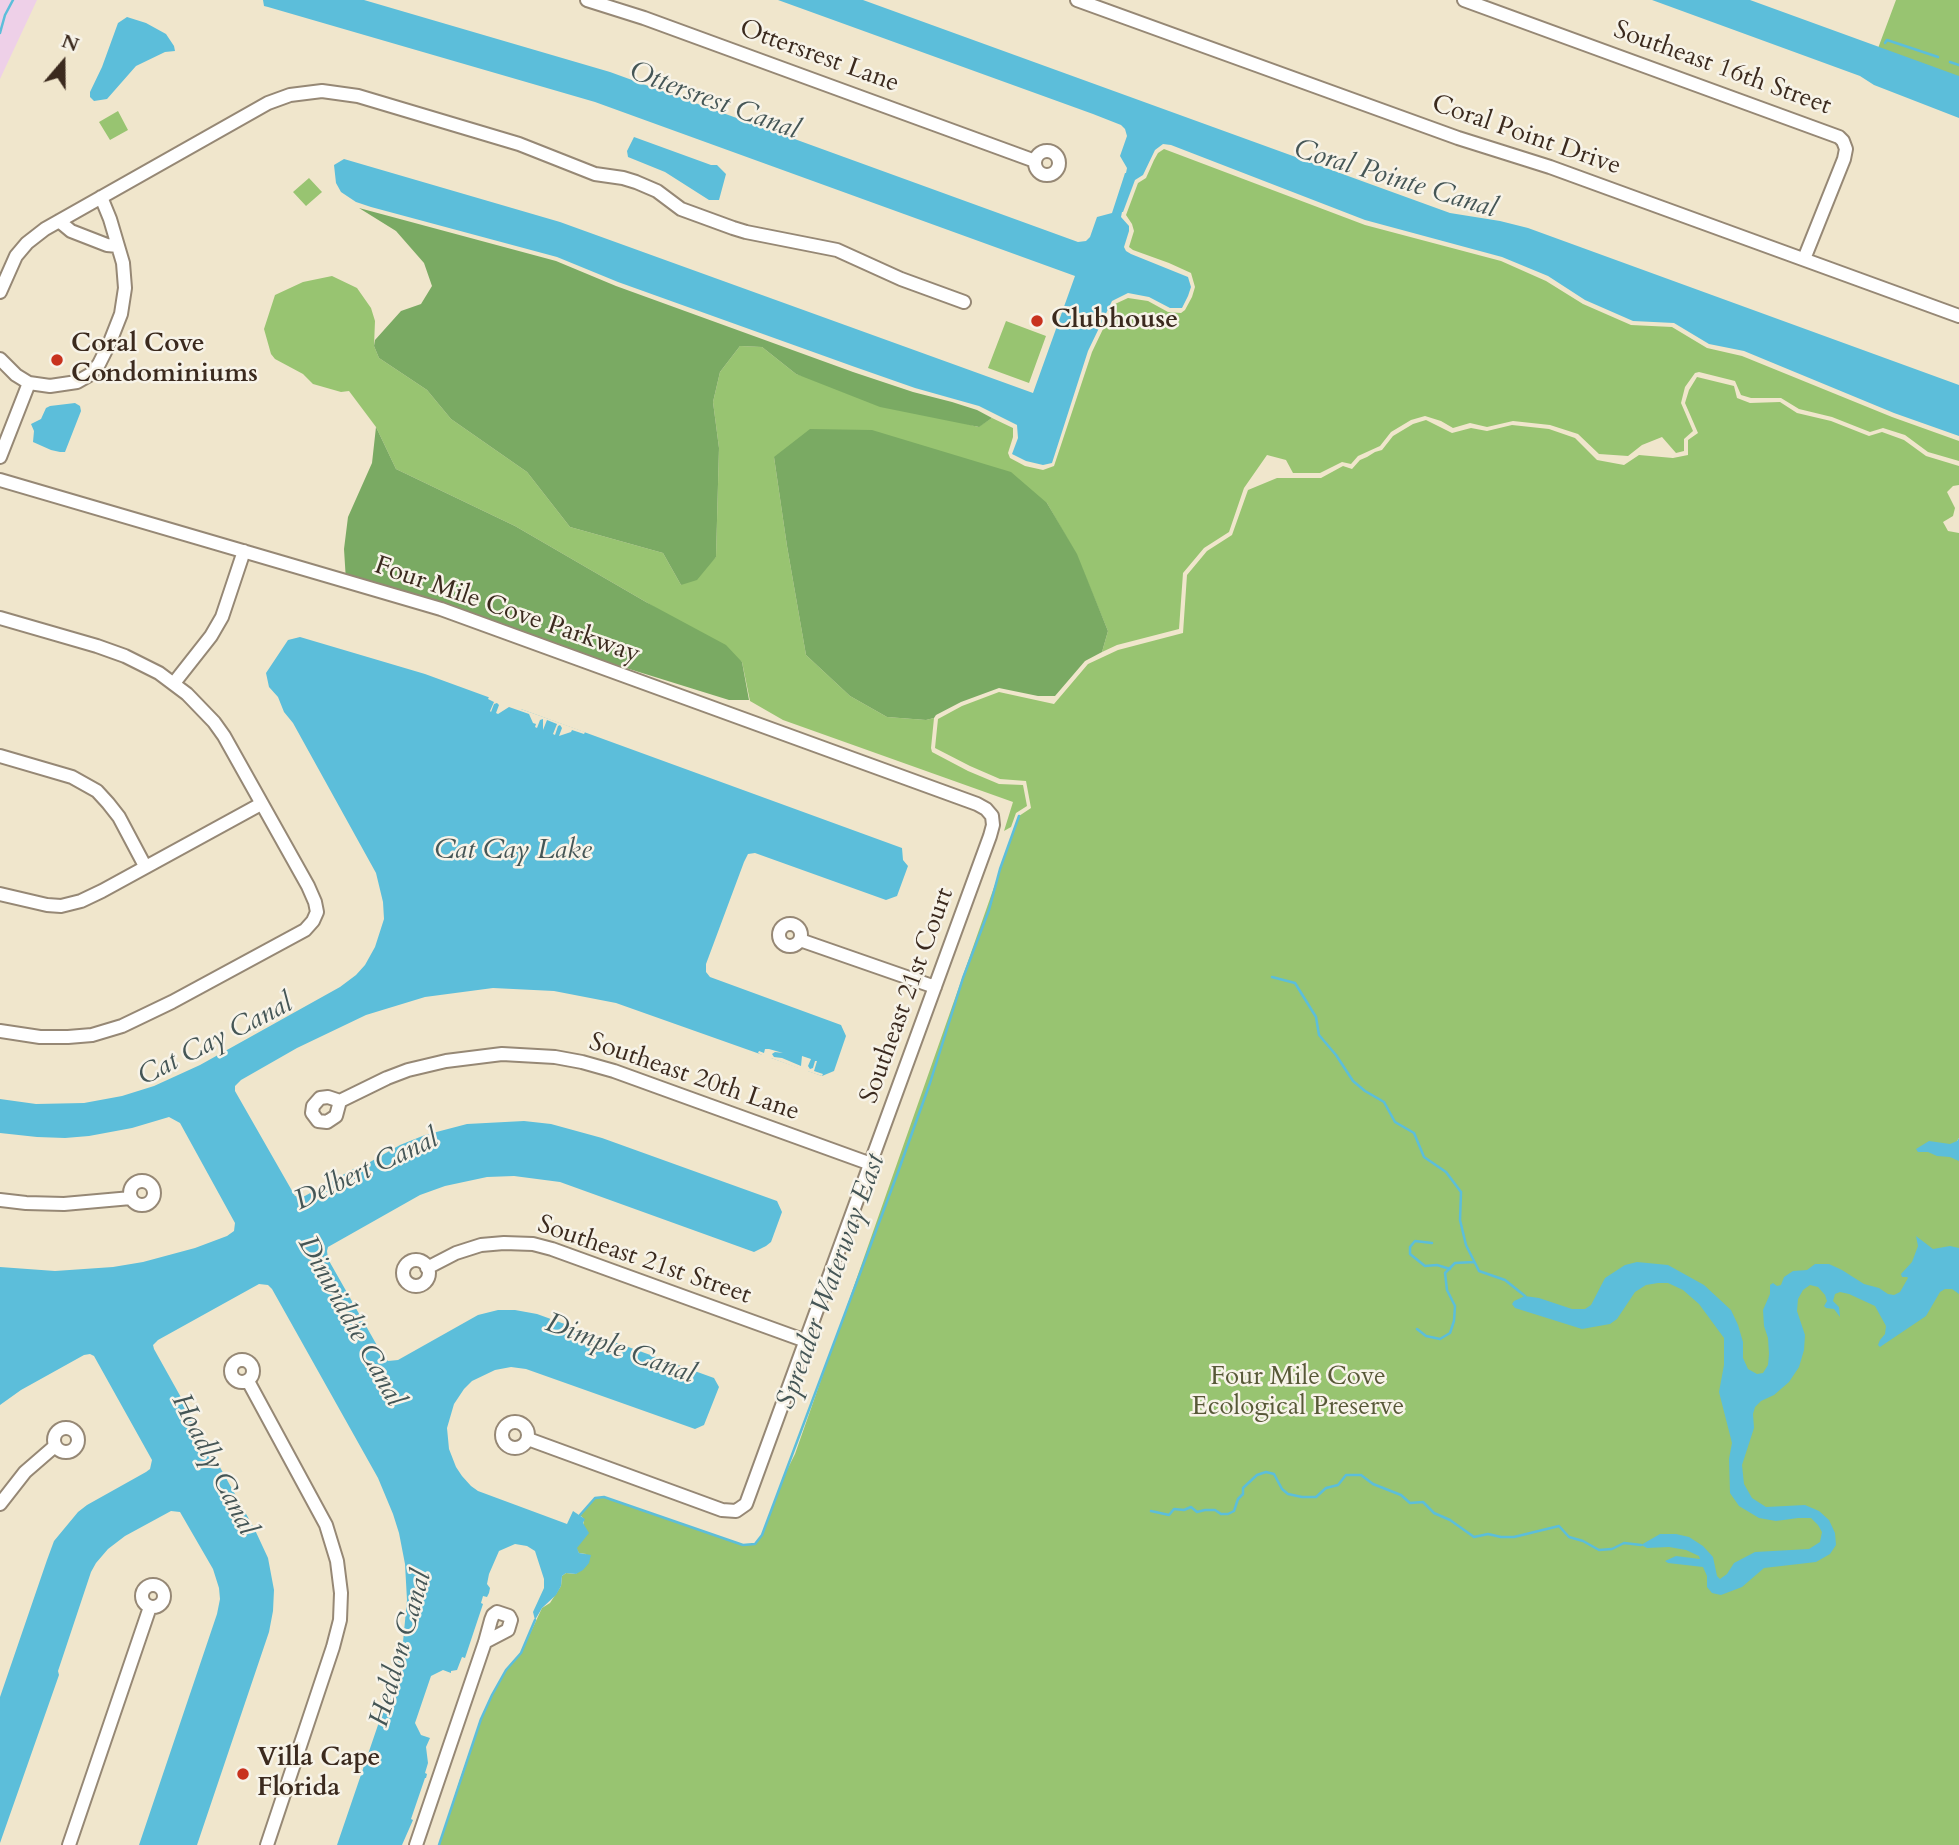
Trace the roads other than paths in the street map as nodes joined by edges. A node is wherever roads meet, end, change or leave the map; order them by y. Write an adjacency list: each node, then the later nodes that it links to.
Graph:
1 (587, 0): 4 (street, Ottersrest Lane)
2 (1077, 0): 8 (street, Coral Point Drive)
3 (1464, 0): 8 (street, Southeast 16th Street)
4 (1035, 161)
5 (101, 197): 6 (street); 7 (street); 10 (street)
6 (60, 221): 7 (street); 9 (street)
7 (118, 246): 13 (street)
8 (1804, 259): 11 (street, Coral Point Drive)
9 (0, 292)
10 (964, 302)
11 (1959, 316)
12 (0, 359): 13 (street)
13 (29, 383): 14 (street)
14 (0, 457)
15 (0, 480): 16 (street, Four Mile Cove Parkway)
16 (244, 551): 18 (street); 21 (street, Four Mile Cove Parkway)
17 (0, 618): 18 (street)
18 (174, 683): 20 (street)
19 (0, 756): 22 (street)
20 (261, 804): 22 (street); 26 (street)
21 (989, 813): 25 (street, Southeast 21st Court)
22 (145, 866): 23 (street)
23 (0, 894)
24 (800, 940): 25 (street)
25 (935, 988): 28 (street, Southeast 21st Court)
26 (0, 1031)
27 (340, 1101): 28 (street, Southeast 20th Lane)
28 (871, 1164): 32 (street, Southeast 21st Court)
29 (131, 1198): 30 (street)
30 (0, 1200)
31 (427, 1268): 32 (street, Southeast 21st Street)
32 (806, 1341): 34 (street, Southeast 21st Court)
33 (248, 1381): 40 (street)
34 (528, 1439)
35 (55, 1446): 36 (street)
36 (0, 1504)
37 (149, 1607): 39 (street)
38 (485, 1642): 41 (street)
39 (69, 1845)
40 (267, 1845)
41 (416, 1845)

